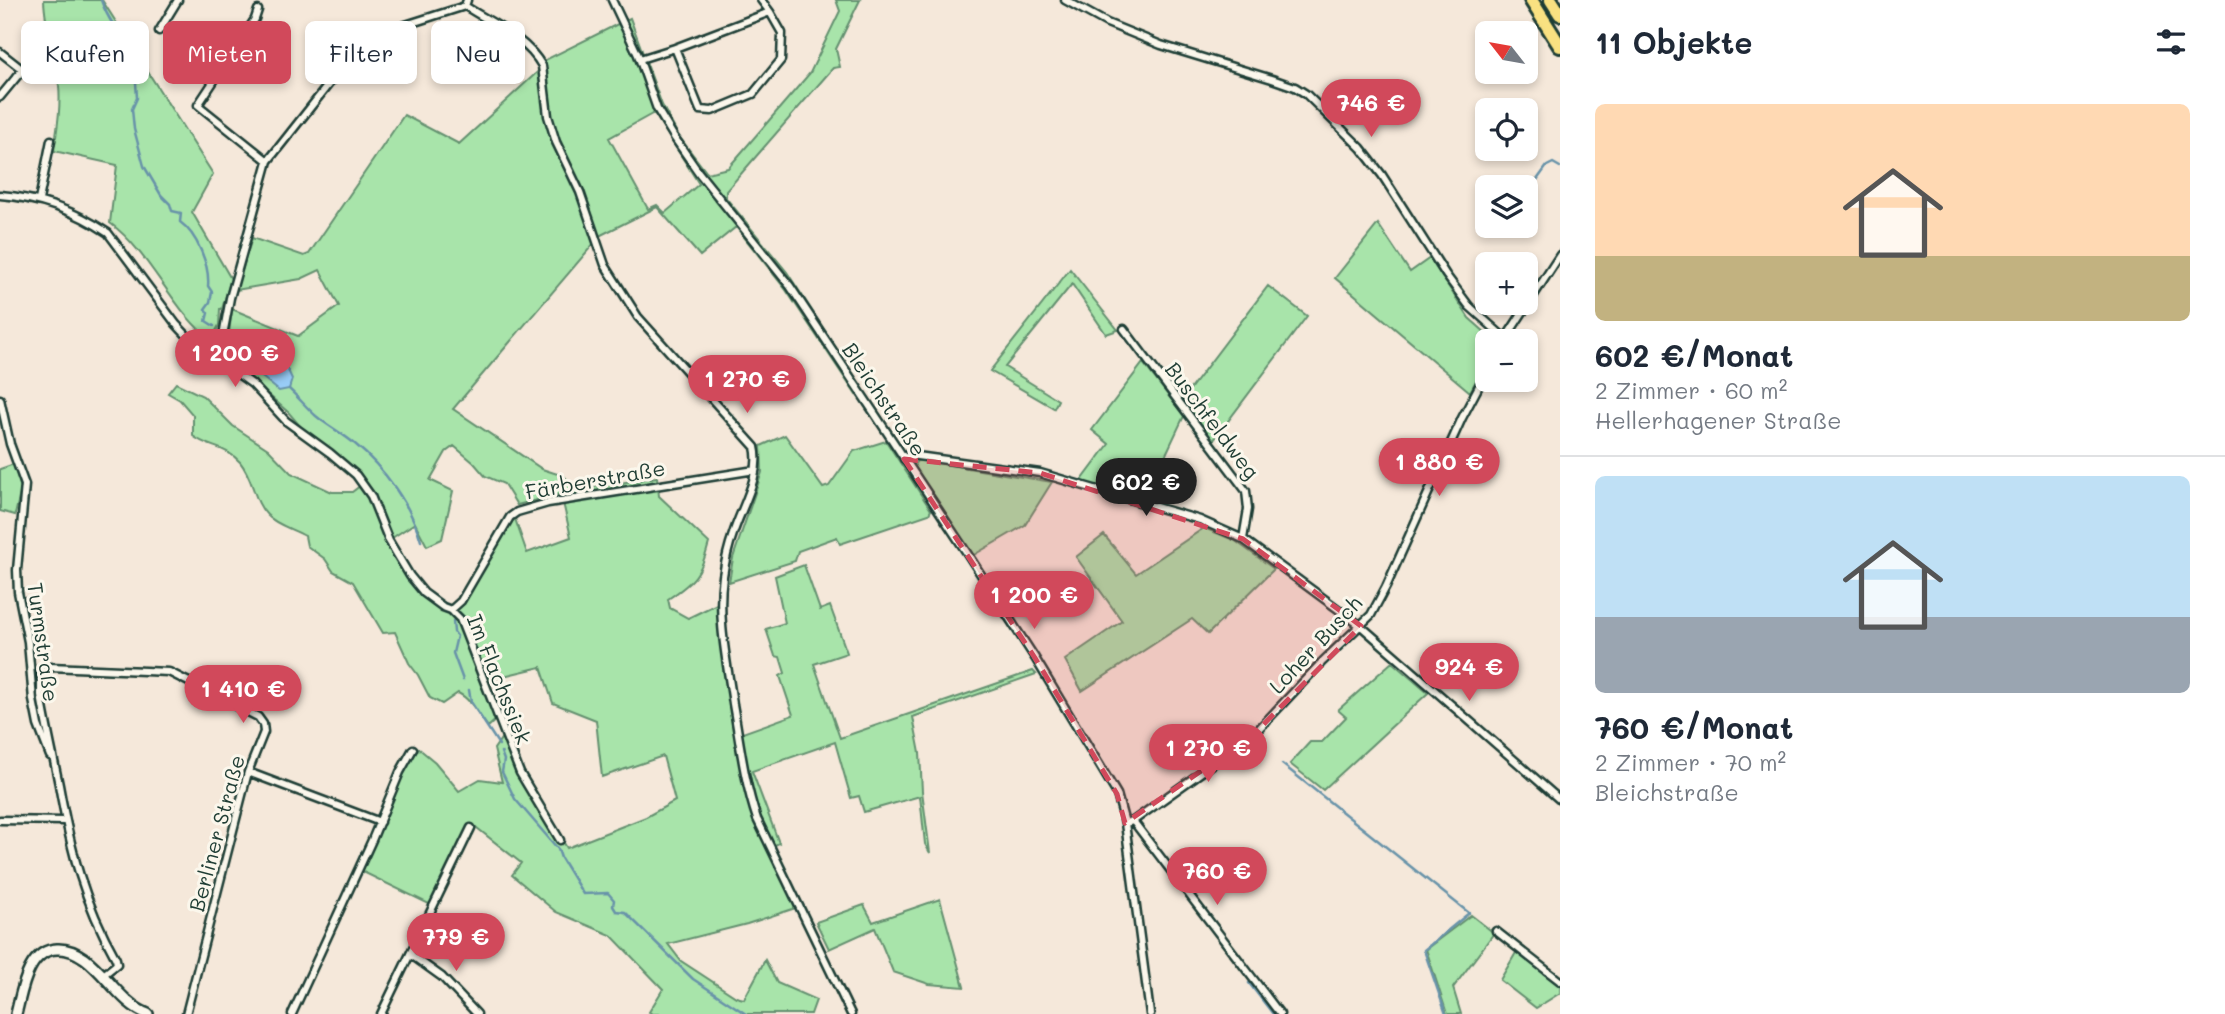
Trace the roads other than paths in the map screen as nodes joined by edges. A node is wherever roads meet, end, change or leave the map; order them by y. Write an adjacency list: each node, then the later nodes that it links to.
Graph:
1 (178, 0): 11 (street)
2 (611, 0): 15 (street, Bleichstraße)
3 (761, 0): 9 (street)
4 (1065, 0): 24 (street)
5 (1531, 0): 12 (highway)
6 (1551, 0): 10 (highway)
7 (466, 3): 20 (street); 31 (street)
8 (258, 10): 20 (street)
9 (770, 12): 13 (street); 13 (street)
10 (1560, 14)
11 (159, 31)
12 (1560, 46)
13 (675, 48): 15 (street)
14 (0, 52): 16 (street)
15 (640, 58): 30 (street, Bleichstraße)
16 (21, 68)
17 (21, 72): 18 (street)
18 (0, 97)
19 (51, 140): 22 (street)
20 (268, 161): 27 (street)
21 (0, 195): 22 (street, Im Flachssiek)
22 (40, 200): 27 (street, Im Flachssiek)
23 (1560, 255): 25 (street)
24 (1493, 329)
25 (1512, 329)
26 (1124, 330): 32 (street, Buschfeldweg)
27 (215, 357): 33 (street, Im Flachssiek)
28 (1477, 392): 34 (street, Loher Busch)
29 (0, 399): 37 (street, Turmstraße)
30 (904, 459): 32 (street); 43 (street, Bleichstraße)
31 (755, 470): 33 (street, Färberstraße); 57 (street)
32 (1243, 539): 34 (street)
33 (452, 610): 45 (street, Im Flachssiek)
34 (1361, 626): 39 (street); 43 (street, Loher Busch)
35 (47, 668): 37 (street, Turmstraße); 38 (street, Berliner Straße)
36 (413, 749): 42 (street)
37 (54, 764): 41 (street, Turmstraße)
38 (248, 772): 42 (street); 53 (street, Berliner Straße)
39 (1560, 800)
40 (1, 820): 41 (street)
41 (64, 821): 48 (street, Turmstraße)
42 (380, 822): 54 (street)
43 (1129, 822): 58 (street); 59 (street, Bleichstraße)
44 (471, 828): 47 (street)
45 (560, 840)
46 (1496, 930): 49 (street)
47 (410, 954): 55 (street); 56 (street)
48 (102, 976): 50 (main road); 51 (main road)
49 (1560, 981)
50 (136, 1012): 52 (main road)
51 (16, 1014)
52 (148, 1014)
53 (186, 1014)
54 (292, 1014)
55 (381, 1014)
56 (477, 1014)
57 (851, 1014)
58 (1150, 1014)
59 (1280, 1014)

